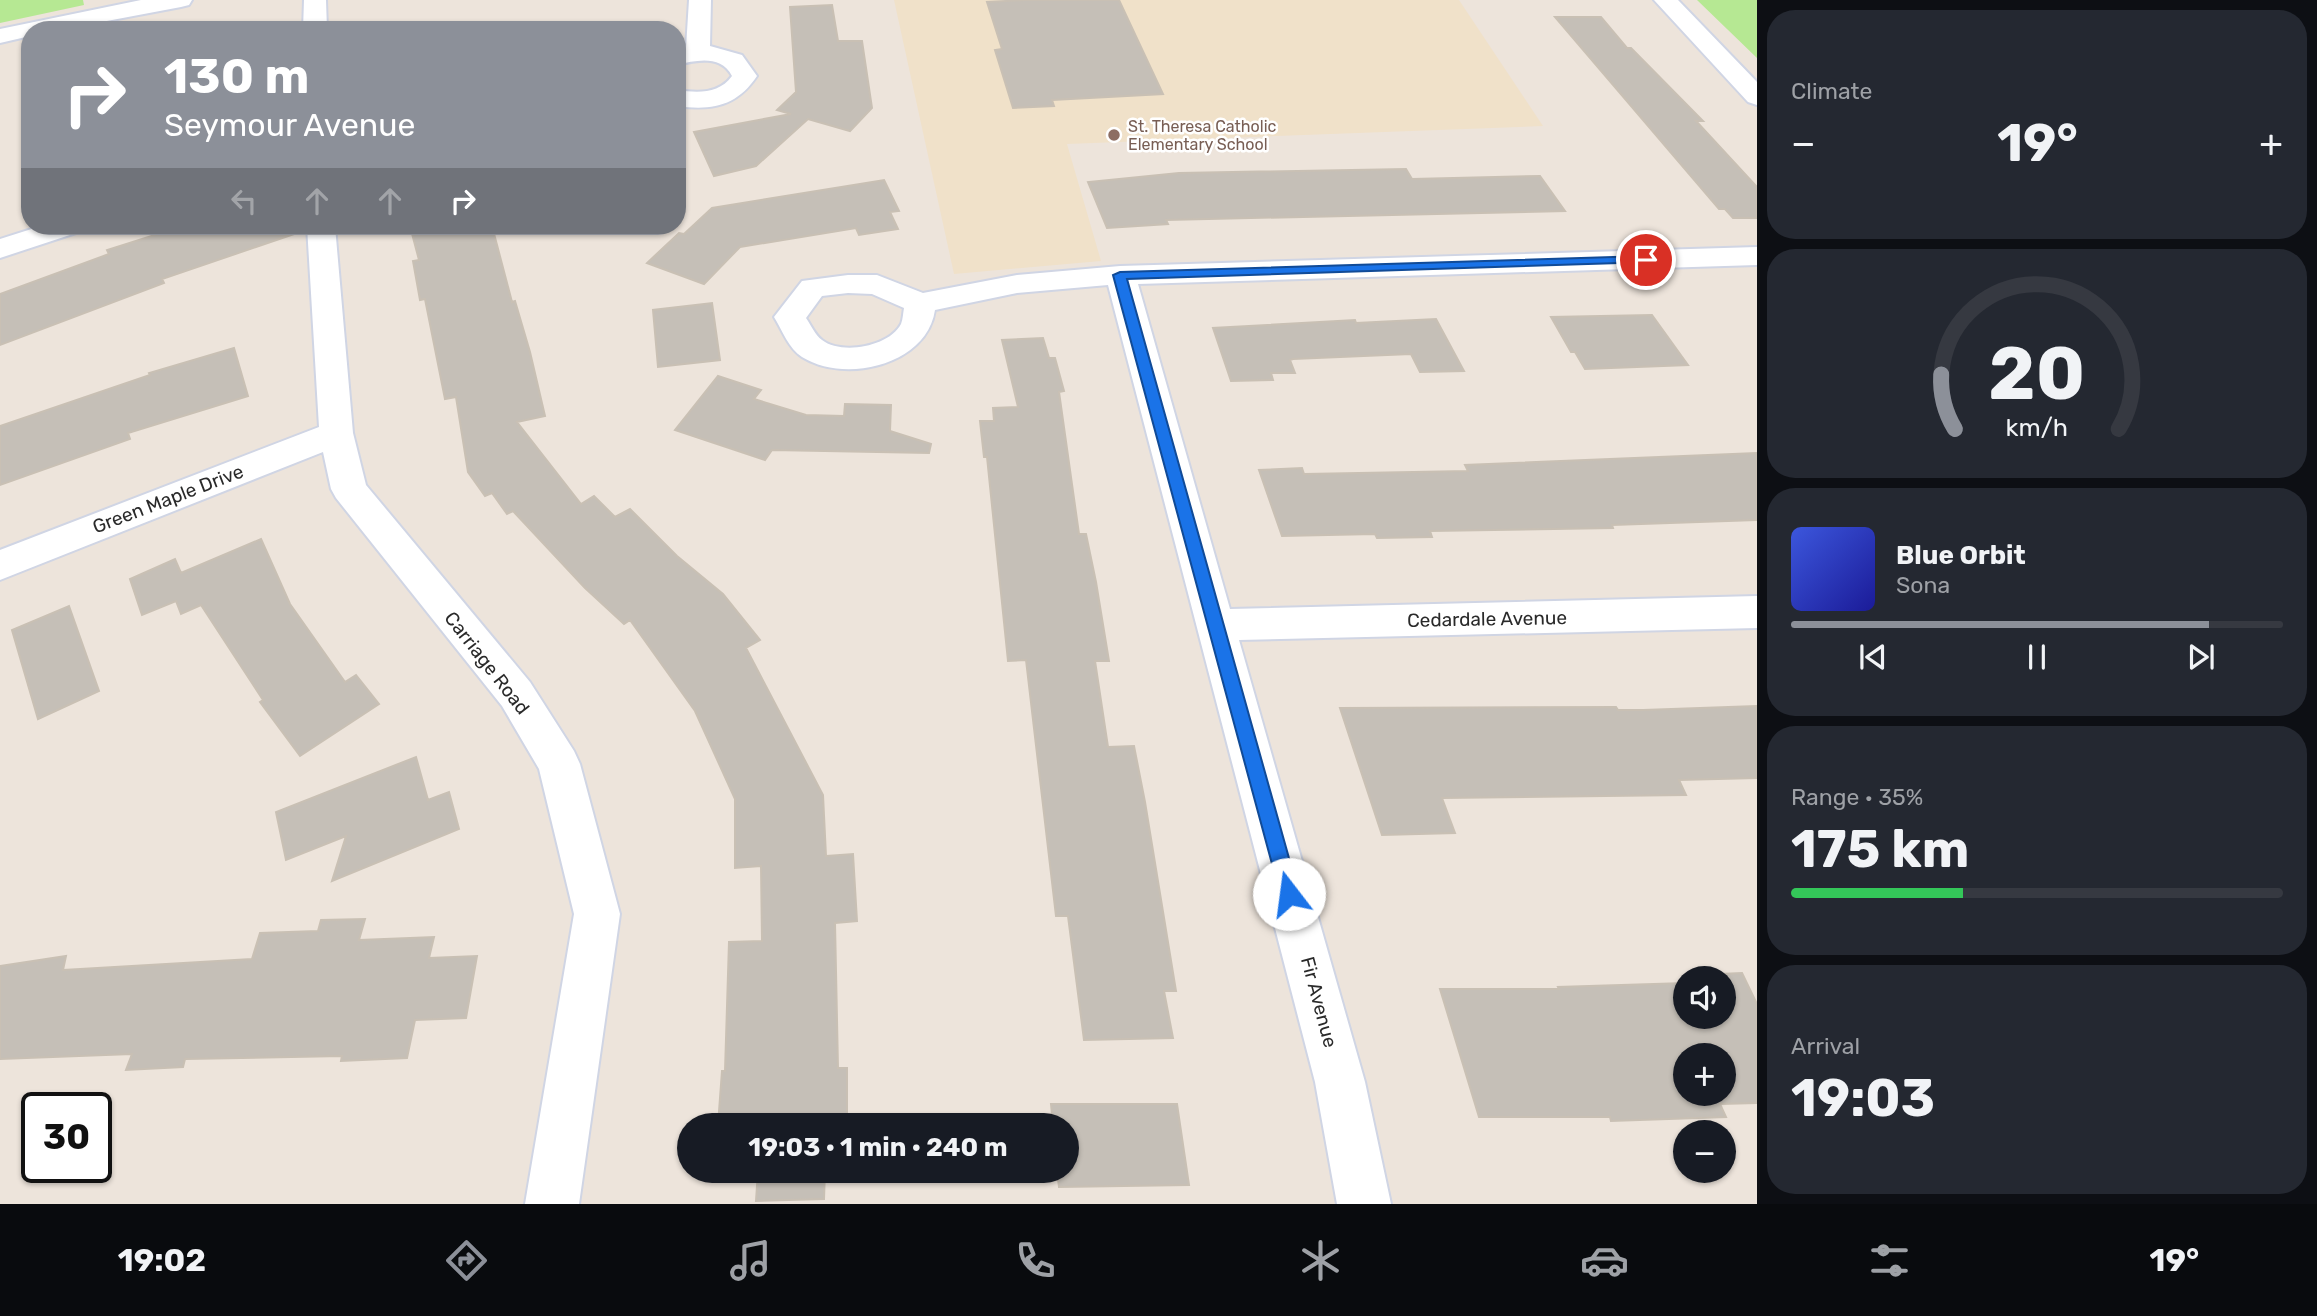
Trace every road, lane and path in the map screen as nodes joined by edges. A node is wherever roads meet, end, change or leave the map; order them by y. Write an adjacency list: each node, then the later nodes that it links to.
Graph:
1 (181, 0): 5 (street)
2 (316, 0): 6 (street)
3 (700, 0): 9 (street)
4 (1665, 0): 10 (street)
5 (67, 21)
6 (315, 21)
7 (21, 31): 8 (street)
8 (0, 36)
9 (687, 55): 11 (street)
10 (1757, 97)
11 (686, 100)
12 (42, 235): 14 (street)
13 (322, 235): 18 (street, Carriage Road)
14 (0, 249)
15 (1757, 256): 16 (street)
16 (1120, 275): 17 (street); 21 (street, Fir Avenue)
17 (920, 303)
18 (336, 433): 19 (street, Green Maple Drive); 22 (street, Carriage Road)
19 (0, 565)
20 (1757, 612): 21 (street, Cedardale Avenue)
21 (1216, 625): 23 (street, Fir Avenue)
22 (552, 1204)
23 (1364, 1204)

